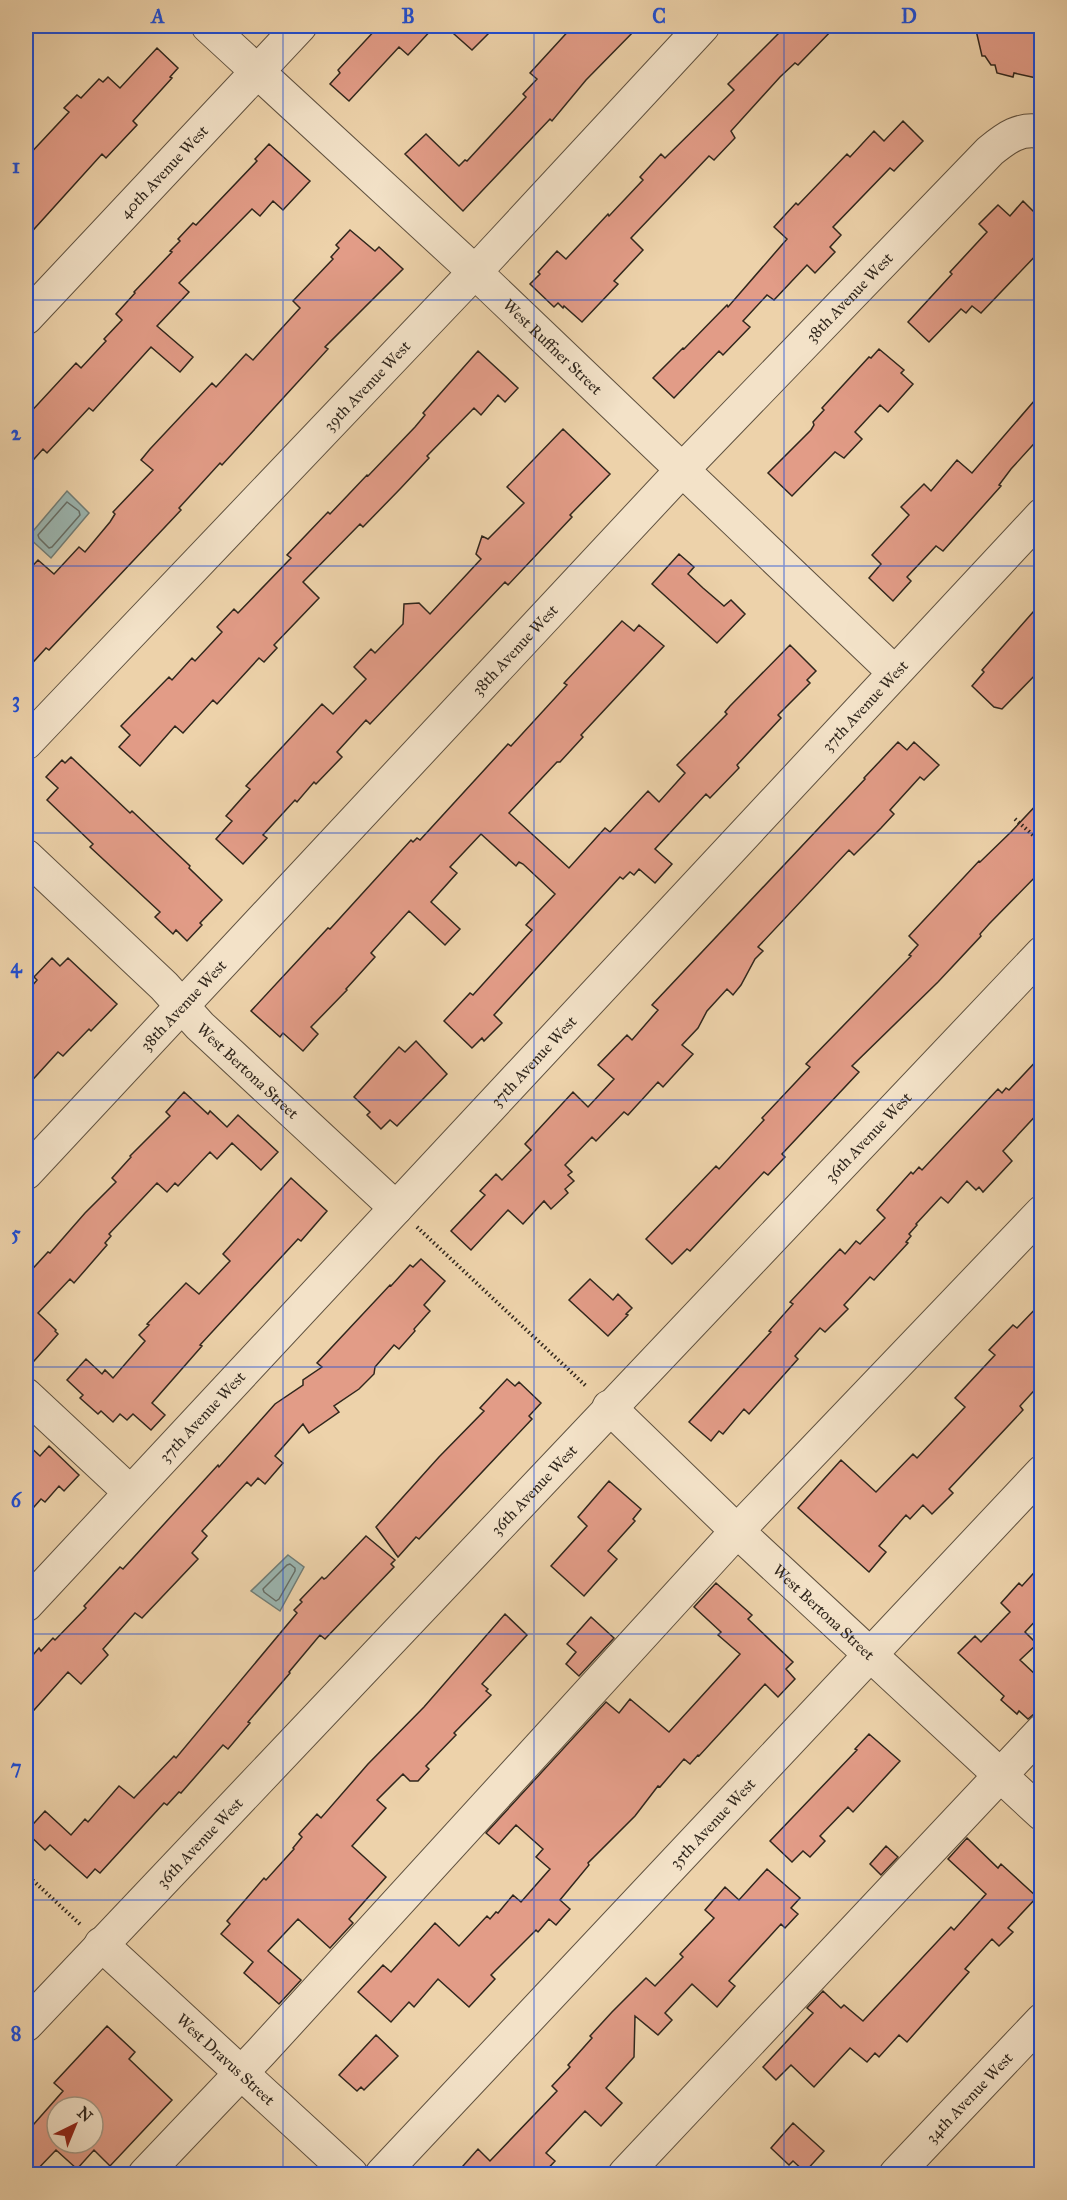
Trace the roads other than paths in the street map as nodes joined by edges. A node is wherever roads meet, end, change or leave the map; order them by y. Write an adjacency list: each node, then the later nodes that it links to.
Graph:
1 (208, 26): 4 (street, West Ruffner Street)
2 (300, 26): 4 (street, 40th Avenue West)
3 (703, 26): 6 (street, 39th Avenue West)
4 (257, 71): 6 (street, West Ruffner Street); 7 (street, 40th Avenue West)
5 (1026, 133): 8 (street, 38th Avenue West)
6 (475, 272): 8 (street, West Ruffner Street); 11 (street, 39th Avenue West)
7 (26, 318)
8 (682, 470): 10 (street, West Ruffner Street); 14 (street, 38th Avenue West)
9 (1041, 515): 10 (street, 37th Avenue West)
10 (894, 672): 17 (street, 37th Avenue West)
11 (26, 743)
12 (26, 856): 14 (street, West Bertona Street)
13 (1041, 953): 19 (street, 36th Avenue West)
14 (181, 1005): 15 (street, 38th Avenue West); 17 (street, West Bertona Street)
15 (26, 1173)
16 (1041, 1212): 22 (street)
17 (404, 1216): 21 (street, 37th Avenue West)
18 (26, 1395): 21 (street)
19 (598, 1397): 22 (street, West Bertona Street); 28 (street, 36th Avenue West)
20 (1041, 1472): 24 (street, 35th Avenue West)
21 (130, 1492): 23 (street, 37th Avenue West)
22 (737, 1531): 24 (street, West Bertona Street); 31 (street)
23 (26, 1605)
24 (870, 1654): 26 (street, West Bertona Street); 34 (street, 35th Avenue West)
25 (1041, 1731): 26 (street)
26 (1000, 1775): 27 (street, West Bertona Street); 35 (street)
27 (1041, 1814)
28 (93, 1936): 30 (street, 36th Avenue West); 31 (street, West Dravus Street)
29 (1041, 2020): 36 (street, 34th Avenue West)
30 (26, 2025)
31 (240, 2074): 32 (street); 33 (street, West Dravus Street)
32 (145, 2175)
33 (351, 2175)
34 (382, 2175)
35 (626, 2175)
36 (897, 2175)

